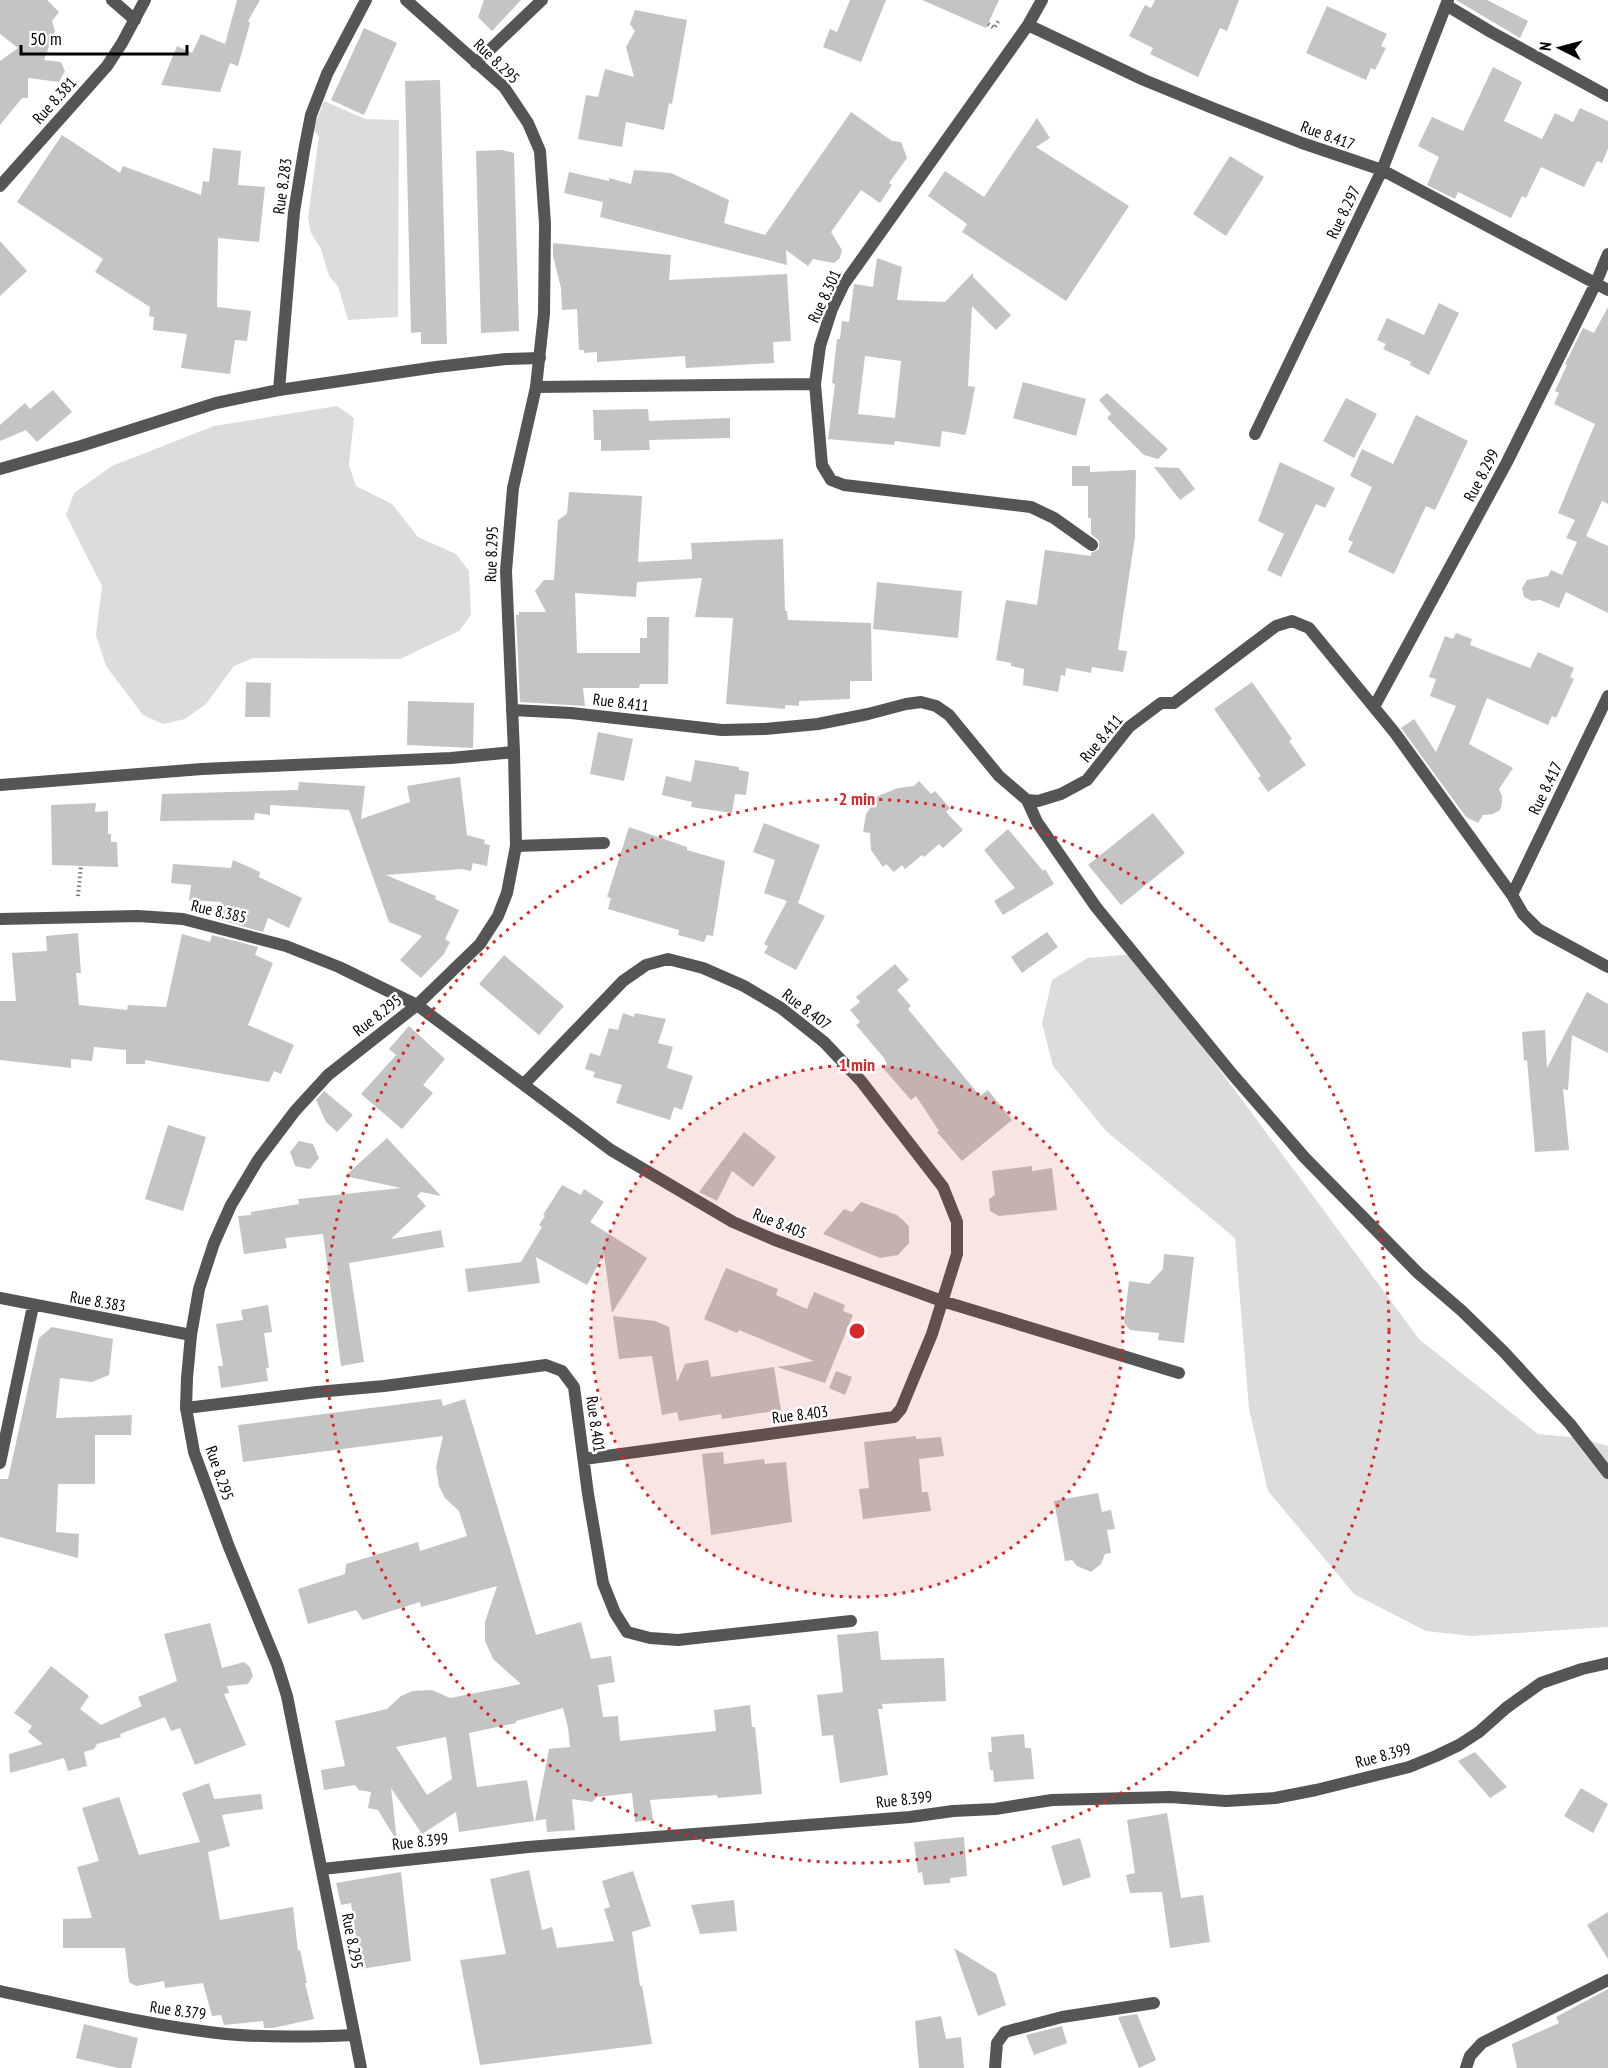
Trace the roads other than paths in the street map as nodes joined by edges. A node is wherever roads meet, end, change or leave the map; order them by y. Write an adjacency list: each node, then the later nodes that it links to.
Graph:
1 (112, 0): 8 (street)
2 (145, 0): 8 (street, Rue 8.381)
3 (366, 0): 20 (street, Rue 8.283)
4 (406, 0): 10 (street, Rue 8.295)
5 (542, 0): 10 (street)
6 (1042, 0): 9 (street, Rue 8.301)
7 (1447, 2): 11 (street); 12 (street, Rue 8.297)
8 (135, 20): 13 (street, Rue 8.381)
9 (1028, 25): 12 (street, Rue 8.417); 18 (street, Rue 8.301)
10 (477, 63): 17 (street, Rue 8.295)
11 (1608, 96)
12 (1382, 170): 15 (street, Rue 8.417); 21 (street, Rue 8.297)
13 (0, 186)
14 (1608, 254): 15 (street, Rue 8.299)
15 (1595, 285): 16 (street, Rue 8.417); 25 (street, Rue 8.299)
16 (1608, 290)
17 (540, 358): 19 (street, Rue 8.295); 20 (street)
18 (814, 384): 19 (street); 23 (street, Rue 8.301)
19 (536, 387): 26 (street, Rue 8.295)
20 (279, 390): 22 (street)
21 (1255, 434)
22 (0, 469)
23 (1092, 545)
24 (1608, 696): 32 (street, Rue 8.417)
25 (1374, 707): 29 (street, Rue 8.411); 32 (street, Rue 8.411)
26 (512, 710): 27 (street, Rue 8.295); 29 (street, Rue 8.411)
27 (514, 752): 28 (street); 31 (street, Rue 8.295)
28 (0, 785)
29 (1027, 800): 45 (street)
30 (604, 843): 31 (street)
31 (516, 846): 35 (street, Rue 8.295)
32 (1512, 895): 34 (street, Rue 8.411)
33 (0, 919): 35 (street, Rue 8.385)
34 (1608, 967)
35 (417, 1005): 36 (street, Rue 8.405); 40 (street, Rue 8.295)
36 (524, 1084): 38 (street, Rue 8.405); 38 (street, Rue 8.407)
37 (0, 1298): 39 (street, Rue 8.383)
38 (942, 1301): 41 (street, Rue 8.405); 43 (street, Rue 8.403)
39 (33, 1306): 40 (street, Rue 8.383); 44 (street)
40 (191, 1335): 42 (street, Rue 8.295)
41 (1179, 1373)
42 (186, 1408): 43 (street, Rue 8.401); 48 (street, Rue 8.295)
43 (584, 1459): 46 (street, Rue 8.401)
44 (0, 1463)
45 (1608, 1473)
46 (851, 1621)
47 (1608, 1663): 48 (street, Rue 8.399)
48 (322, 1869): 52 (street, Rue 8.295)
49 (1608, 1980): 55 (street)
50 (0, 1991): 52 (street, Rue 8.379)
51 (1154, 2003): 54 (street)
52 (354, 2034): 53 (street, Rue 8.295)
53 (361, 2068)
54 (995, 2068)
55 (1466, 2068)

